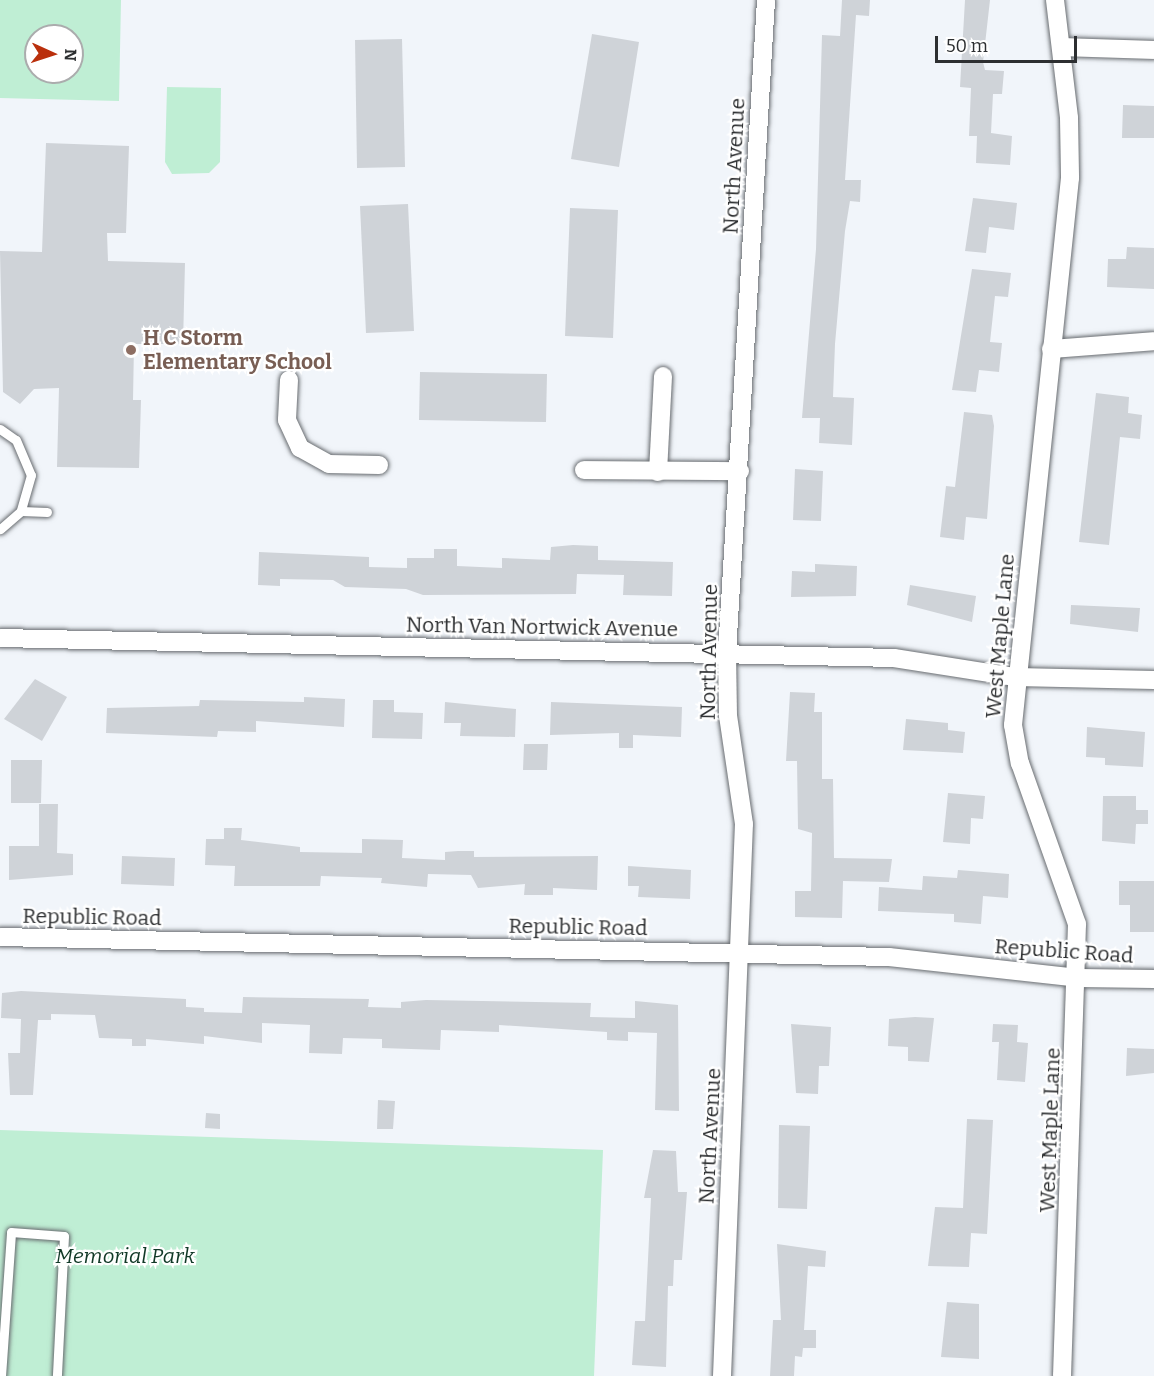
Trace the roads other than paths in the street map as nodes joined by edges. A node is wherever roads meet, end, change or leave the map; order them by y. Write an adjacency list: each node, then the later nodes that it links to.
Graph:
1 (766, 0): 12 (street, North Avenue)
2 (1055, 0): 3 (street, West Maple Lane)
3 (1062, 47): 4 (street); 6 (street, West Maple Lane)
4 (1154, 50)
5 (1154, 341): 6 (street)
6 (1051, 349): 19 (street, West Maple Lane)
7 (663, 376): 13 (street)
8 (289, 381): 10 (street)
9 (0, 429): 14 (lane)
10 (379, 465)
11 (585, 470): 13 (street)
12 (740, 471): 13 (street); 18 (street, North Avenue)
13 (658, 472)
14 (21, 511): 15 (lane); 16 (lane)
15 (47, 512)
16 (0, 529)
17 (0, 638): 18 (street, North Van Nortwick Avenue)
18 (727, 653): 19 (street, North Van Nortwick Avenue); 22 (street, North Avenue)
19 (1016, 677): 20 (street, North Van Nortwick Avenue); 23 (street, West Maple Lane)
20 (1154, 680)
21 (0, 937): 22 (street, Republic Road)
22 (741, 954): 23 (street, Republic Road); 27 (street, North Avenue)
23 (1078, 978): 24 (street, Republic Road); 28 (street, West Maple Lane)
24 (1154, 980)
25 (1, 1376): 26 (lane)
26 (57, 1376)
27 (722, 1376)
28 (1062, 1376)

